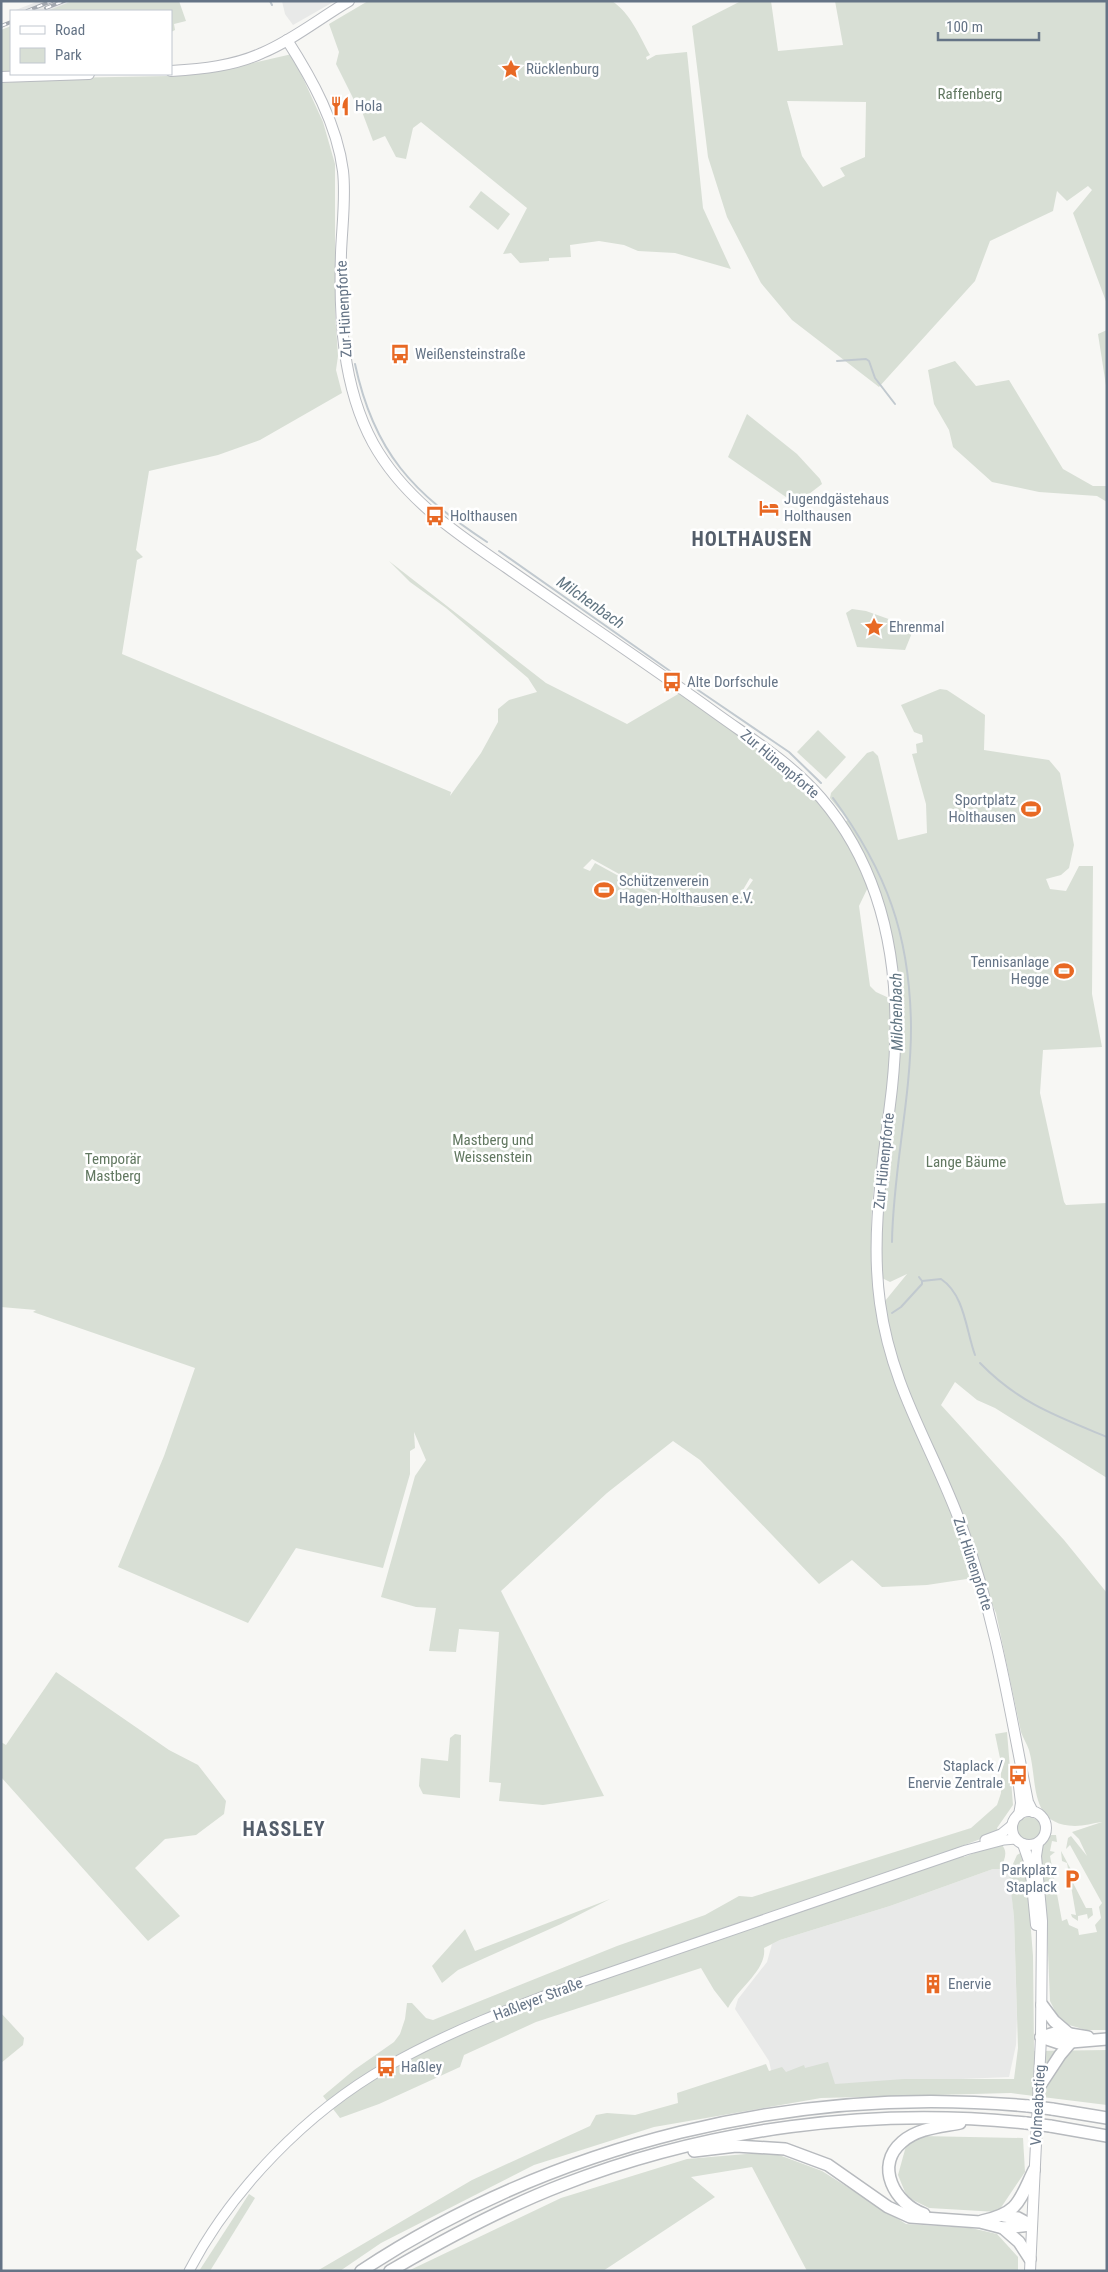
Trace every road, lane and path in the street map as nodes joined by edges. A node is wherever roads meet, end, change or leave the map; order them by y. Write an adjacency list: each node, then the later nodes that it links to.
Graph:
1 (349, 1): 2 (main road)
2 (287, 40): 3 (main road); 6 (main road, Zur Hünenpforte)
3 (172, 71)
4 (60, 75): 5 (main road)
5 (1, 77)
6 (1014, 1735): 7 (main road, Zur Hünenpforte); 8 (main road, Zur Hünenpforte)
7 (1033, 1812): 8 (main road); 11 (main road)
8 (1019, 1815): 9 (main road)
9 (1012, 1824): 10 (main road); 12 (main road, Haßleyer Straße)
10 (1019, 1842): 11 (main road); 12 (main road, Haßleyer Straße); 13 (main road, Volmeabstieg)
11 (1038, 1843): 13 (main road, Volmeabstieg)
12 (966, 1850): 28 (main road, Haßleyer Straße)
13 (1040, 1938): 14 (main road, Volmeabstieg)
14 (1042, 2005): 15 (main road, Volmeabstieg); 16 (highway)
15 (1041, 2037): 16 (highway); 18 (main road, Volmeabstieg)
16 (1070, 2037): 17 (highway); 18 (highway)
17 (1102, 2039)
18 (1039, 2087): 23 (main road, Volmeabstieg)
19 (1107, 2118): 29 (highway, bridge)
20 (981, 2119): 21 (highway, bridge); 22 (highway); 24 (highway)
21 (1107, 2136)
22 (677, 2148): 24 (highway); 30 (highway)
23 (1034, 2170): 25 (highway); 26 (main road, Volmeabstieg)
24 (935, 2219): 25 (highway)
25 (1004, 2222): 26 (highway); 27 (highway)
26 (1031, 2225): 27 (main road, Volmeabstieg)
27 (1030, 2265)
28 (189, 2271)
29 (360, 2271)
30 (390, 2271)

